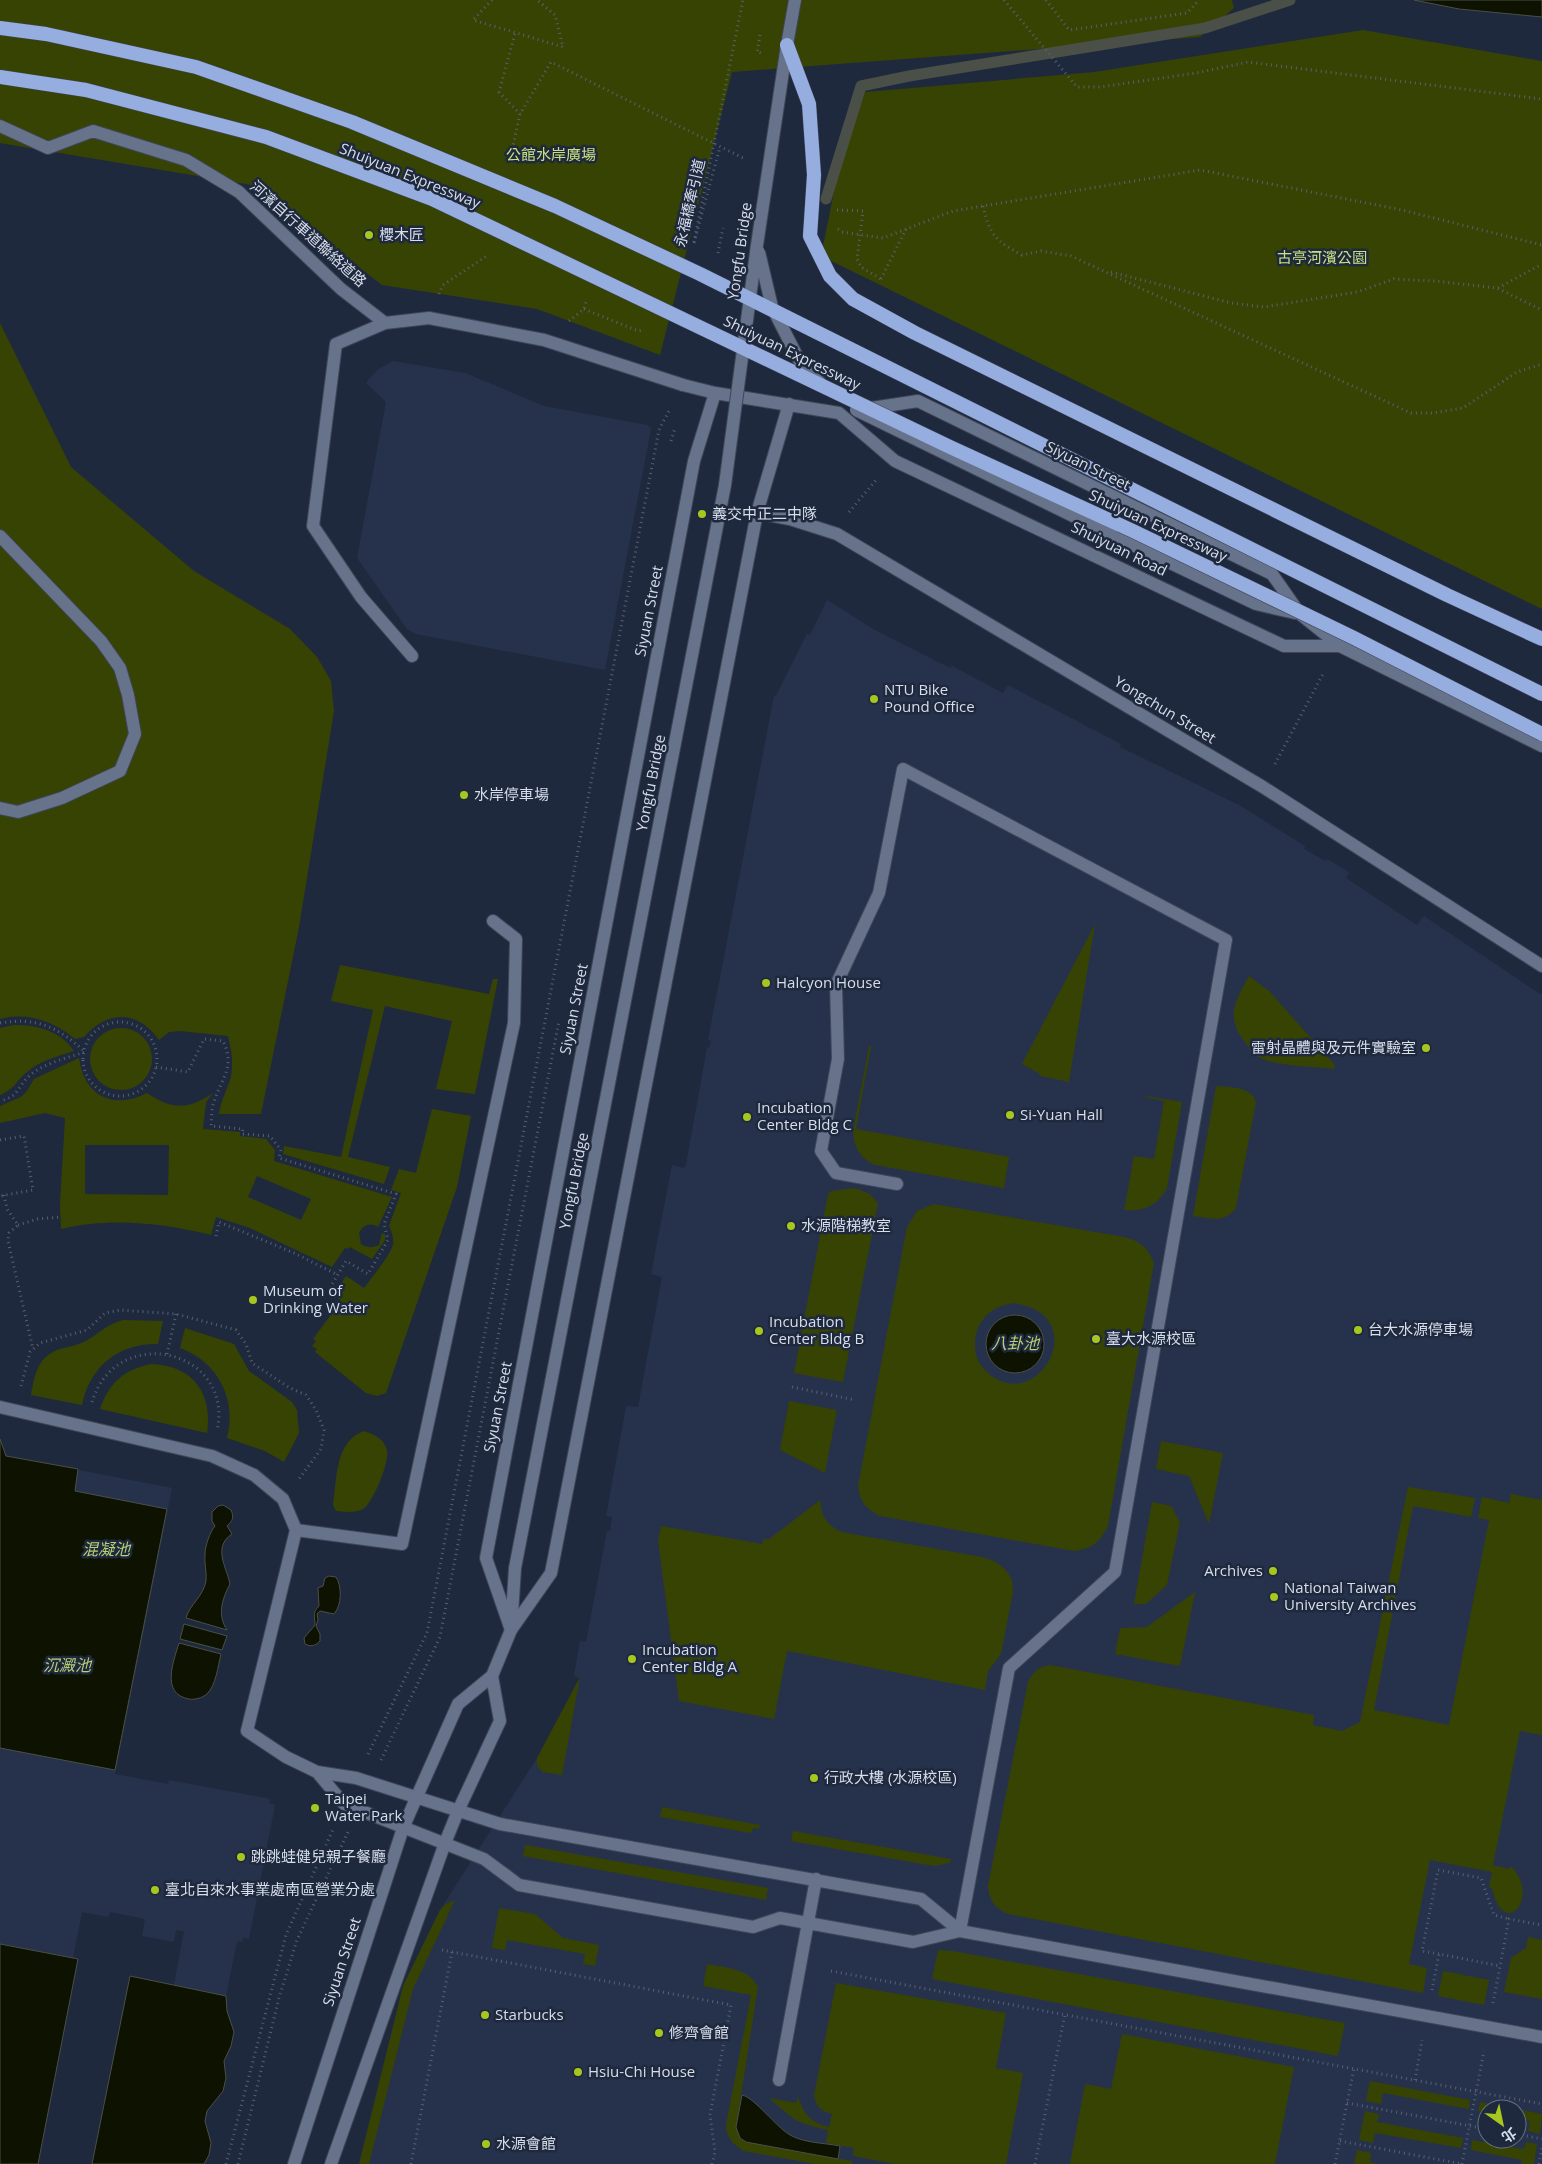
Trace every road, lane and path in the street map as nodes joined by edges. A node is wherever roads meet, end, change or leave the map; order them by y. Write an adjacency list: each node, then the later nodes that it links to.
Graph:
1 (492, 0): 9 (path)
2 (536, 0): 9 (path)
3 (743, 0): 22 (path, 永福橋牽引道, bridge)
4 (795, 0): 10 (street, Yongfu Bridge)
5 (1004, 0): 12 (path)
6 (1046, 0): 7 (path)
7 (1199, 0)
8 (0, 28): 45 (highway, bridge)
9 (515, 34): 13 (path)
10 (787, 45): 19 (street, Yongfu Bridge, bridge); 42 (highway, bridge)
11 (0, 77): 46 (highway, Shuiyuan Expressway, bridge)
12 (1542, 99)
13 (520, 114): 14 (path); 16 (path)
14 (666, 120)
15 (0, 126): 29 (street, 河濱自行車道聯絡道路)
16 (509, 162)
17 (983, 206): 18 (path, bridge); 20 (path); 24 (path)
18 (832, 210)
19 (757, 245): 41 (street, bridge); 76 (street, Yongfu Bridge, bridge)
20 (1542, 245)
21 (490, 247): 28 (path)
22 (691, 250)
23 (1542, 264): 25 (path)
24 (1103, 270): 25 (path); 31 (path)
25 (1497, 288): 27 (path)
26 (584, 309): 30 (path, bridge)
27 (1542, 310)
28 (428, 318): 29 (street, Shuiyuan Road); 32 (street, Shuiyuan Road)
29 (386, 323): 44 (street, Shuiyuan Road)
30 (648, 330)
31 (1542, 364)
32 (716, 393): 33 (street, Shuiyuan Road); 77 (street, Siyuan Street)
33 (789, 404): 34 (street, Shuiyuan Road); 38 (street, Siyuan Street)
34 (839, 413): 37 (street, Shuiyuan Road); 41 (street, Siyuan Street)
35 (677, 426): 36 (path)
36 (670, 443)
37 (895, 460): 39 (path); 43 (street, Shuiyuan Road)
38 (757, 513): 39 (street, Yongchun Street); 77 (street, Siyuan Street)
39 (837, 534): 48 (street, Yongchun Street)
40 (0, 536): 49 (street)
41 (1300, 614): 43 (street)
42 (1542, 639)
43 (1340, 646): 47 (street, Shuiyuan Road); 48 (path)
44 (412, 656)
45 (1542, 694)
46 (1542, 734)
47 (1542, 746)
48 (1263, 787): 51 (street, Yongchun Street)
49 (0, 808)
50 (493, 921): 75 (street)
51 (1542, 966)
52 (559, 1021): 80 (path)
53 (0, 1024): 54 (path)
54 (85, 1052): 55 (path); 55 (path); 56 (path)
55 (156, 1067): 63 (path)
56 (0, 1101)
57 (0, 1140): 59 (path)
58 (897, 1184): 89 (street)
59 (2, 1195): 61 (path)
60 (60, 1218): 61 (path)
61 (18, 1226): 66 (path)
62 (216, 1236): 63 (path)
63 (338, 1275): 64 (path)
64 (328, 1291)
65 (176, 1314): 66 (path); 67 (path); 74 (path)
66 (33, 1349): 71 (path)
67 (167, 1354): 72 (path); 73 (path)
68 (792, 1387): 69 (path)
69 (855, 1400)
70 (0, 1407): 71 (street)
71 (14, 1410): 72 (street)
72 (86, 1426): 73 (street)
73 (212, 1456): 74 (street)
74 (283, 1499): 75 (street)
75 (296, 1530): 79 (street)
76 (515, 1568): 77 (street, Siyuan Street)
77 (511, 1630): 78 (street, Siyuan Street)
78 (492, 1676): 81 (street, Siyuan Street); 83 (street)
79 (317, 1772): 80 (street); 82 (street)
80 (371, 1783): 81 (street)
81 (416, 1796): 83 (street); 84 (street, Siyuan Street)
82 (358, 1810): 84 (street); 105 (path)
83 (458, 1811): 85 (street); 86 (street)
84 (403, 1828): 85 (street); 106 (street, Siyuan Street)
85 (445, 1843): 88 (street); 107 (street)
86 (816, 1879): 88 (street); 89 (street)
87 (1510, 1919): 92 (path)
88 (808, 1923): 89 (street); 97 (street)
89 (960, 1931): 95 (street)
90 (442, 1950): 91 (path)
91 (452, 1952): 108 (path); 109 (path)
92 (1439, 1954)
93 (831, 1971): 94 (path)
94 (1064, 2014): 96 (path); 110 (path)
95 (1542, 2038)
96 (1354, 2068): 98 (path); 99 (path)
97 (779, 2080)
98 (1347, 2103): 100 (path); 103 (path)
99 (1542, 2104)
100 (1477, 2127)
101 (1527, 2136): 102 (path)
102 (1542, 2139)
103 (1340, 2141): 111 (path); 112 (path)
104 (1542, 2148): 113 (path)
105 (238, 2164)
106 (294, 2164)
107 (332, 2164)
108 (411, 2164)
109 (712, 2164)
110 (1035, 2164)
111 (1335, 2164)
112 (1462, 2164)
113 (1539, 2164)

